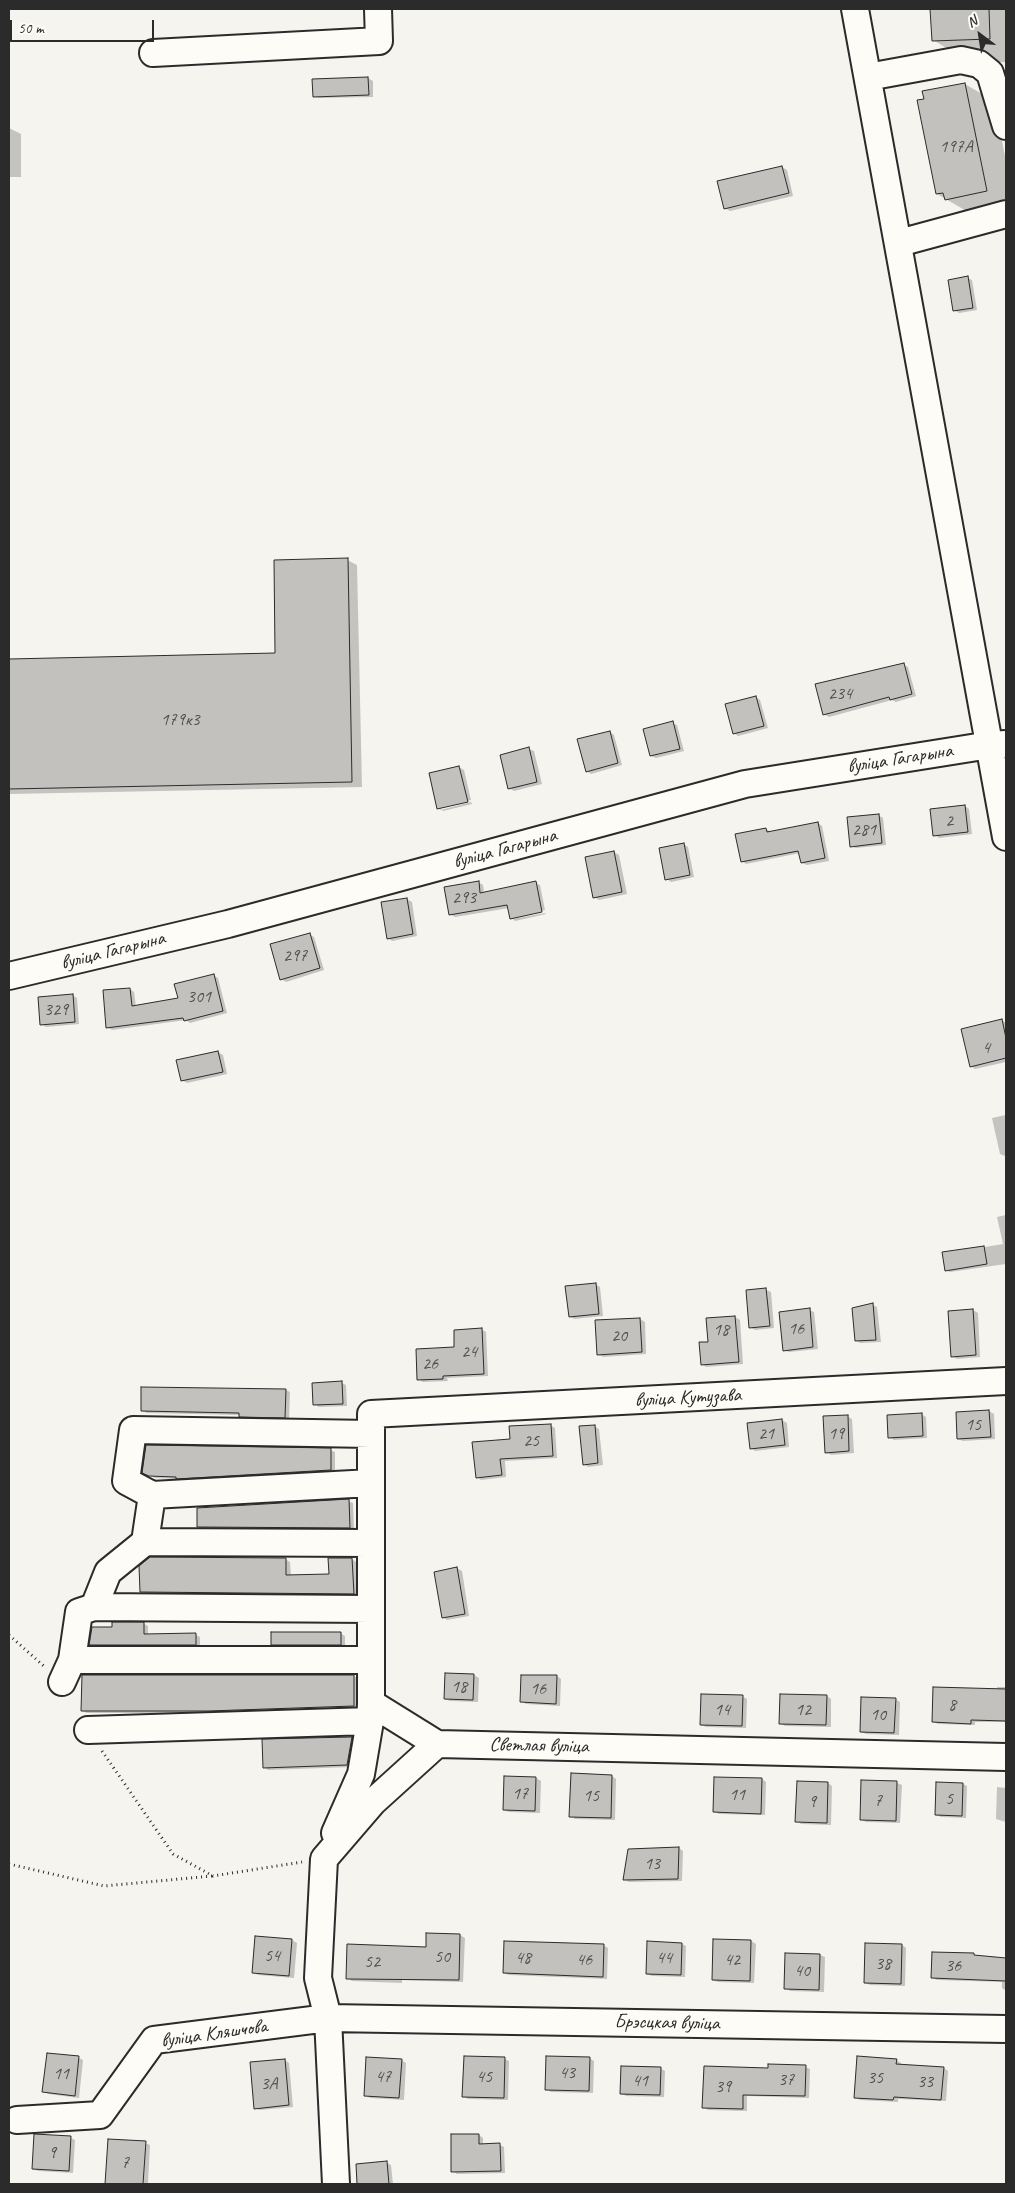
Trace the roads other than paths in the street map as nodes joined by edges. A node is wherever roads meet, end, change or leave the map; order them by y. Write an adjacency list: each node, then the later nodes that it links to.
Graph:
1 (378, 9): 3 (street)
2 (855, 9): 5 (street)
3 (153, 53)
4 (998, 74): 5 (street); 6 (street)
5 (868, 77): 8 (street)
6 (1006, 126)
7 (1006, 214): 8 (street)
8 (899, 243): 9 (street)
9 (998, 745): 10 (street); 11 (street, вуліца Гагарына)
10 (1006, 837)
11 (9, 976)
12 (1006, 1381): 13 (street, вуліца Кутузава)
13 (371, 1424): 14 (street); 15 (street, вуліца Кутузава)
14 (371, 1484): 15 (street); 17 (street)
15 (152, 1495): 16 (street)
16 (145, 1542): 17 (street); 18 (street)
17 (371, 1543): 19 (street)
18 (94, 1607): 19 (street); 20 (street)
19 (371, 1610): 20 (street)
20 (371, 1660): 21 (street)
21 (371, 1712): 22 (street); 23 (street); 25 (street)
22 (88, 1730)
23 (437, 1744): 24 (street, Светлая вуліца); 25 (street)
24 (1006, 1757)
25 (324, 1859): 26 (street)
26 (328, 2018): 27 (street, Брэсцкая вуліца); 28 (street, вуліца Кляшчова); 29 (street)
27 (1006, 2029)
28 (17, 2120)
29 (336, 2184)

